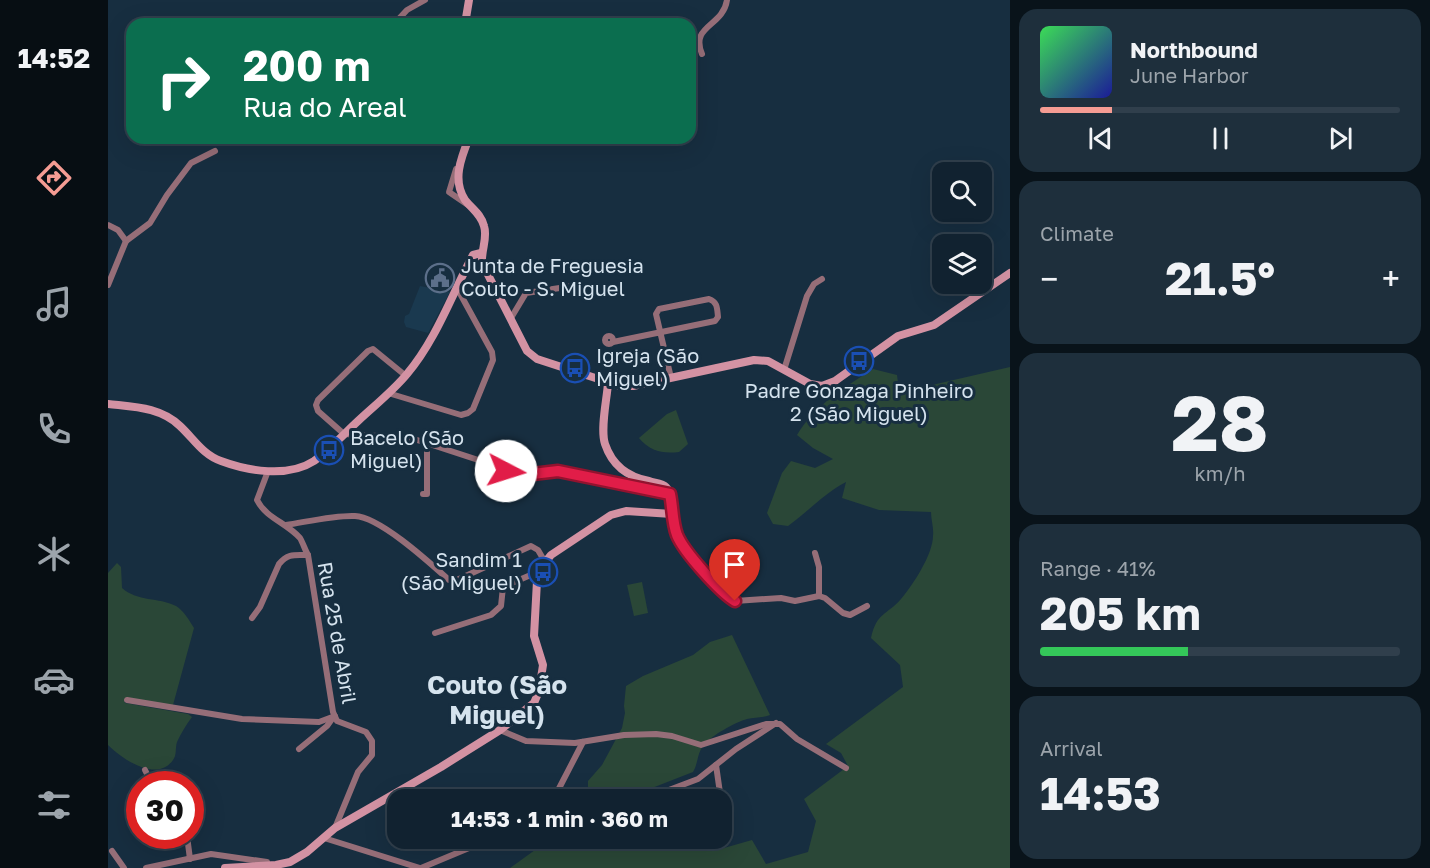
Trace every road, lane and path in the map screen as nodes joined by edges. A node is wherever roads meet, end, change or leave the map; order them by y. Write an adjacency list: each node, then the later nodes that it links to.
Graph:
1 (424, 0): 4 (street)
2 (469, 0): 5 (street)
3 (728, 0): 6 (street)
4 (400, 18)
5 (466, 18)
6 (702, 54)
7 (467, 144): 11 (street)
8 (215, 151): 10 (street)
9 (108, 225): 10 (street)
10 (126, 242): 16 (street)
11 (481, 253): 12 (street); 13 (street)
12 (482, 263): 13 (street); 19 (street)
13 (467, 267): 18 (street)
14 (1010, 273): 22 (street)
15 (822, 279): 22 (street)
16 (108, 285)
17 (580, 285): 19 (street)
18 (457, 288): 23 (street); 26 (street)
19 (511, 318): 25 (street)
20 (660, 333): 20 (street); 21 (street); 24 (street)
21 (613, 342)
22 (784, 370): 24 (street)
23 (406, 376): 26 (street); 28 (street)
24 (671, 378): 25 (street)
25 (608, 382): 32 (street)
26 (388, 393): 28 (street)
27 (108, 404): 30 (street)
28 (344, 434): 29 (street); 30 (street)
29 (428, 444): 31 (street); 32 (street)
30 (268, 471): 34 (street, Rua 25 de Abril)
31 (423, 494)
32 (670, 494): 33 (street)
33 (672, 514): 37 (street); 39 (street)
34 (286, 525): 36 (street, Rua 25 de Abril); 37 (street)
35 (815, 553): 39 (street)
36 (308, 555): 41 (street); 44 (street, Rua 25 de Abril)
37 (545, 562): 38 (street)
38 (539, 575): 42 (street); 46 (street)
39 (819, 596): 40 (street)
40 (867, 606)
41 (252, 618)
42 (435, 633)
43 (127, 700): 44 (street)
44 (334, 716): 48 (street); 54 (street, Rua 25 de Abril)
45 (776, 723): 47 (street); 49 (street); 50 (street)
46 (500, 730): 47 (street); 54 (street)
47 (583, 742): 51 (street)
48 (299, 749)
49 (716, 765): 52 (street); 53 (street)
50 (846, 768)
51 (559, 789)
52 (672, 789)
53 (719, 789)
54 (335, 828): 55 (street)
55 (324, 838): 60 (street); 65 (street)
56 (189, 849): 59 (street)
57 (467, 849): 65 (street)
58 (112, 851): 62 (street)
59 (190, 859): 60 (street); 61 (street)
60 (279, 863): 64 (street)
61 (157, 867): 63 (street)
62 (124, 868)
63 (146, 868)
64 (225, 868)
65 (421, 868)

